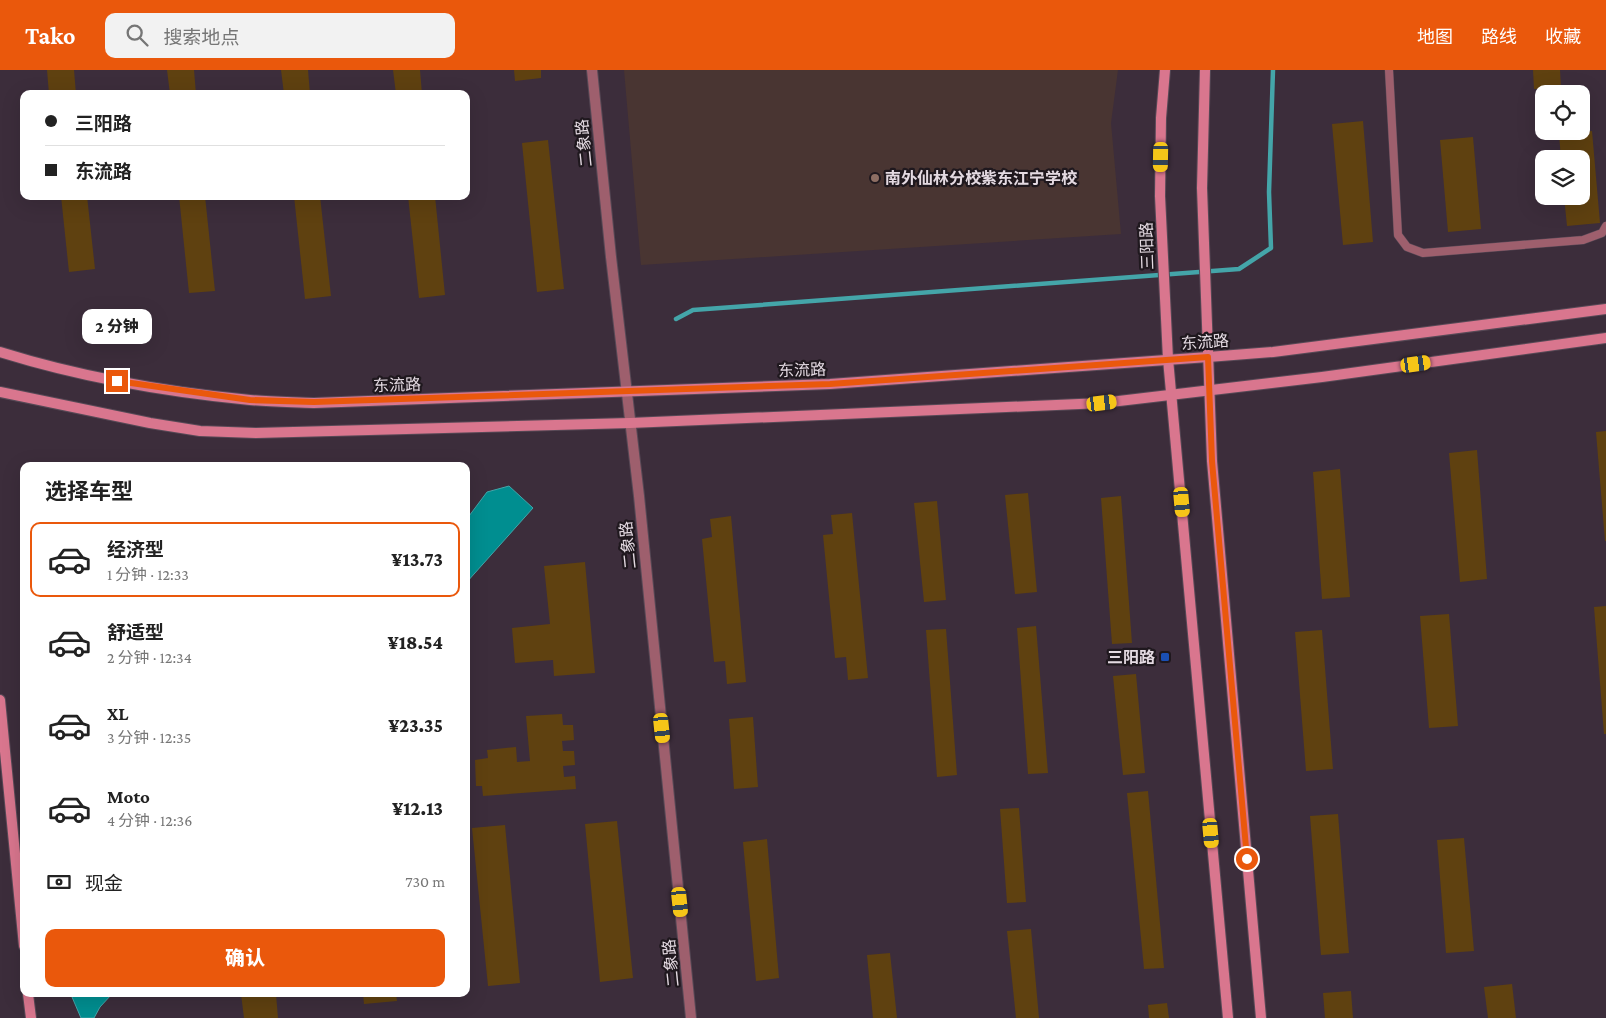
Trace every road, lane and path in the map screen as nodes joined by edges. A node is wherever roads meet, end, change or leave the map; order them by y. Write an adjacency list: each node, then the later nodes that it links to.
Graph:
1 (592, 70): 12 (street, 二象路)
2 (1165, 70): 10 (main road, 三阳路)
3 (1205, 70): 9 (main road)
4 (1389, 70): 5 (lane)
5 (1606, 226)
6 (1606, 309): 9 (main road, 东流路)
7 (1606, 338): 11 (main road)
8 (0, 352): 12 (main road, 东流路)
9 (1208, 357): 10 (main road, 东流路); 11 (main road)
10 (1168, 360): 12 (main road, 东流路); 14 (main road, 三阳路)
11 (1209, 390): 14 (main road); 22 (main road)
12 (626, 391): 15 (street, 二象路)
13 (0, 392): 15 (main road)
14 (1172, 395): 15 (main road); 21 (main road, 三阳路)
15 (630, 423): 20 (street, 二象路)
16 (0, 700): 17 (main road)
17 (20, 905)
18 (28, 997): 19 (main road)
19 (31, 1018)
20 (691, 1018)
21 (1228, 1018)
22 (1262, 1018)

